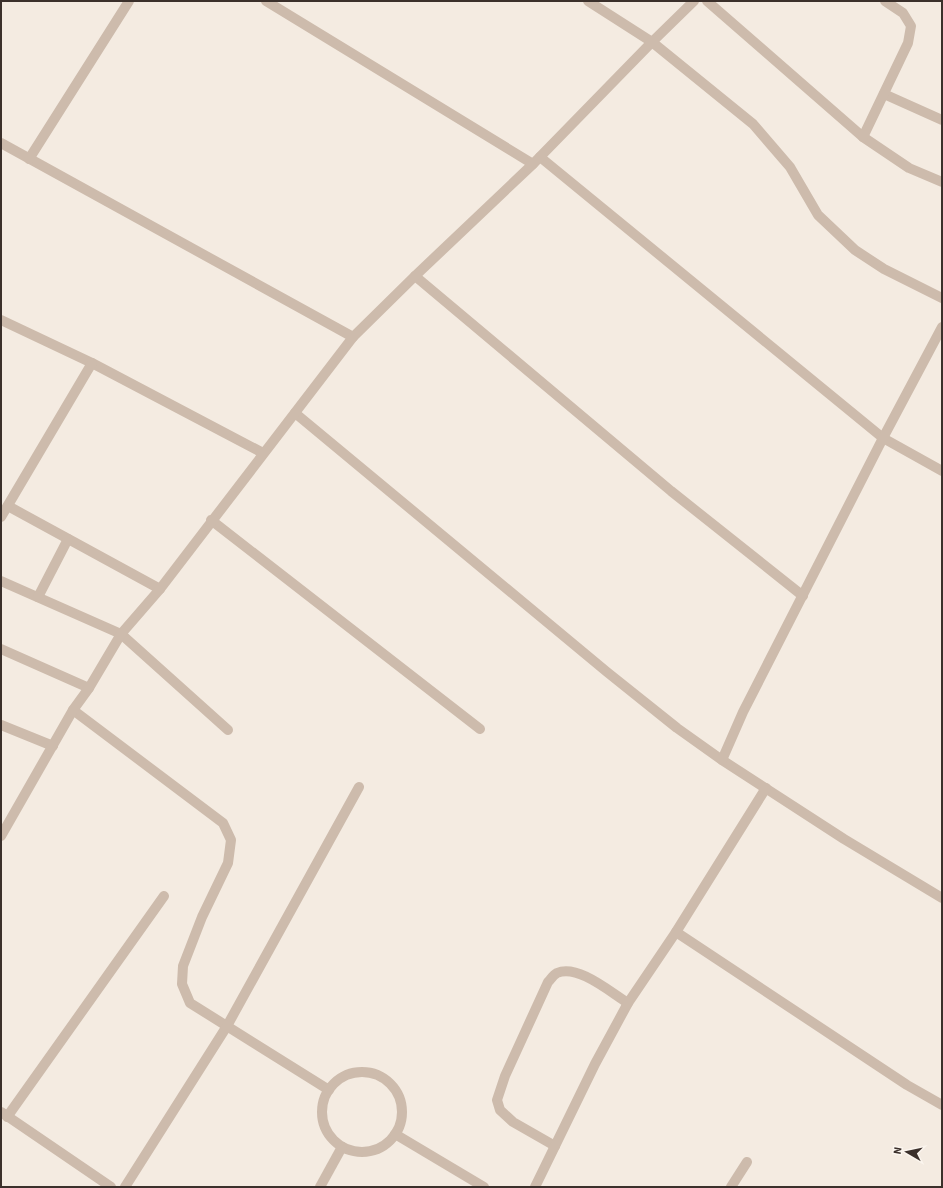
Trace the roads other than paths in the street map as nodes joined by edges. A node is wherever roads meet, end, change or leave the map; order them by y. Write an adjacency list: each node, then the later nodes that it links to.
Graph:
1 (130, 1): 12 (street)
2 (266, 1): 13 (street)
3 (588, 1): 7 (street)
4 (694, 1): 7 (street)
5 (707, 1): 10 (street)
6 (885, 1): 8 (street)
7 (652, 42): 13 (street); 16 (street)
8 (884, 94): 9 (street); 10 (street)
9 (942, 120)
10 (863, 137): 14 (street)
11 (1, 143): 12 (street)
12 (29, 159): 19 (street)
13 (536, 161): 15 (street); 22 (street)
14 (942, 182)
15 (415, 276): 19 (street); 31 (street)
16 (942, 298)
17 (1, 320): 20 (street)
18 (942, 327): 22 (street)
19 (353, 337): 21 (street)
20 (92, 363): 23 (street); 25 (street)
21 (294, 413): 23 (street); 41 (street)
22 (883, 438): 24 (street); 31 (street)
23 (263, 453): 27 (street)
24 (942, 471)
25 (8, 506): 26 (street); 28 (street)
26 (1, 516)
27 (211, 520): 30 (street); 38 (street)
28 (68, 539): 30 (street); 32 (street)
29 (1, 581): 32 (street)
30 (160, 589): 33 (street)
31 (802, 596): 41 (street)
32 (38, 597): 33 (street)
33 (121, 634): 35 (street); 39 (street)
34 (1, 649): 35 (street)
35 (89, 688): 36 (street)
36 (73, 710): 40 (street); 50 (street)
37 (1, 725): 40 (street)
38 (480, 729)
39 (228, 730)
40 (53, 746): 44 (street)
41 (722, 760): 43 (street)
42 (359, 787): 50 (street)
43 (766, 788): 47 (street); 48 (street)
44 (5, 821): 45 (street)
45 (1, 836)
46 (164, 896): 53 (street)
47 (942, 898)
48 (676, 932): 49 (street); 52 (street)
49 (628, 1003): 55 (street); 55 (street)
50 (227, 1026): 51 (street); 59 (street)
51 (329, 1090): 54 (street); 56 (street)
52 (942, 1105)
53 (4, 1114): 58 (street)
54 (395, 1134): 56 (street); 61 (street)
55 (555, 1146): 62 (street)
56 (342, 1147): 60 (street)
57 (746, 1162): 63 (street)
58 (111, 1187)
59 (125, 1187)
60 (320, 1187)
61 (484, 1187)
62 (535, 1187)
63 (731, 1187)

